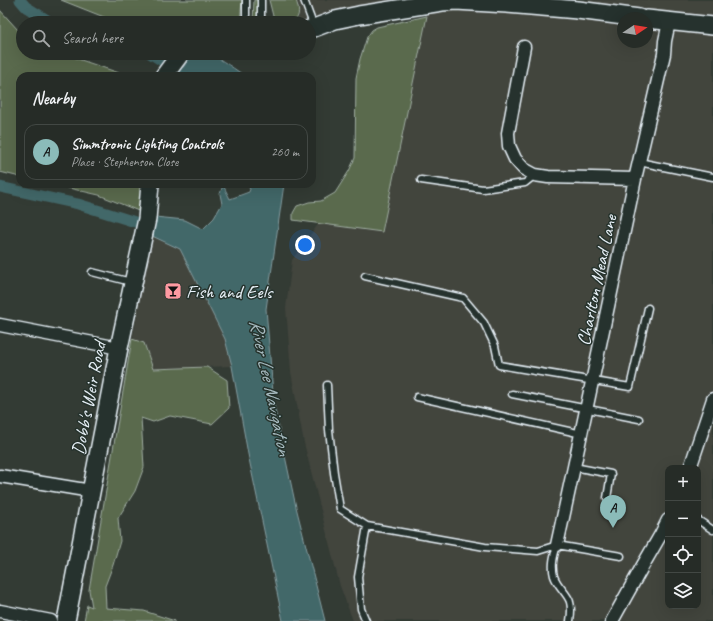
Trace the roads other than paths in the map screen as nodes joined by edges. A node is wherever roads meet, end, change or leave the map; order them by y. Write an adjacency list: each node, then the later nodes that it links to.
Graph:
1 (246, 0): 7 (lane)
2 (261, 0): 8 (lane)
3 (304, 0): 9 (lane)
4 (460, 0): 5 (street); 6 (street)
5 (434, 1): 13 (street)
6 (617, 15)
7 (246, 16)
8 (261, 16)
9 (309, 16)
10 (653, 20): 11 (street)
11 (669, 22): 12 (street); 17 (street, Charlton Mead Lane)
12 (713, 26)
13 (316, 27)
14 (524, 47): 18 (street)
15 (176, 60): 16 (street)
16 (167, 72)
17 (639, 162): 19 (lane); 20 (street, Charlton Mead Lane)
18 (535, 175): 20 (street); 21 (lane)
19 (713, 176)
20 (635, 179): 29 (street, Charlton Mead Lane)
21 (421, 180)
22 (150, 188): 25 (street, Dobb's Weir Road)
23 (92, 272): 25 (lane)
24 (365, 276): 29 (lane)
25 (133, 282): 28 (street, Dobb's Weir Road)
26 (648, 308): 29 (lane)
27 (0, 325): 28 (street)
28 (119, 348): 40 (street, Dobb's Weir Road)
29 (593, 380): 34 (street, Charlton Mead Lane)
30 (327, 385): 43 (lane)
31 (512, 394): 34 (lane)
32 (417, 397): 36 (lane)
33 (713, 399): 37 (street)
34 (587, 409): 35 (lane); 36 (street, Charlton Mead Lane)
35 (639, 419)
36 (582, 434): 38 (street, Charlton Mead Lane)
37 (691, 465)
38 (574, 467): 41 (lane); 46 (street, Charlton Mead Lane)
39 (0, 476): 40 (street)
40 (91, 491): 50 (street, Dobb's Weir Road)
41 (607, 498)
42 (701, 522): 45 (lane)
43 (368, 526): 46 (lane); 51 (lane)
44 (665, 526): 53 (street)
45 (713, 530)
46 (557, 545): 47 (lane); 52 (lane)
47 (621, 556)
48 (0, 612): 49 (street)
49 (51, 621)
50 (66, 621)
51 (366, 621)
52 (570, 621)
53 (612, 621)

